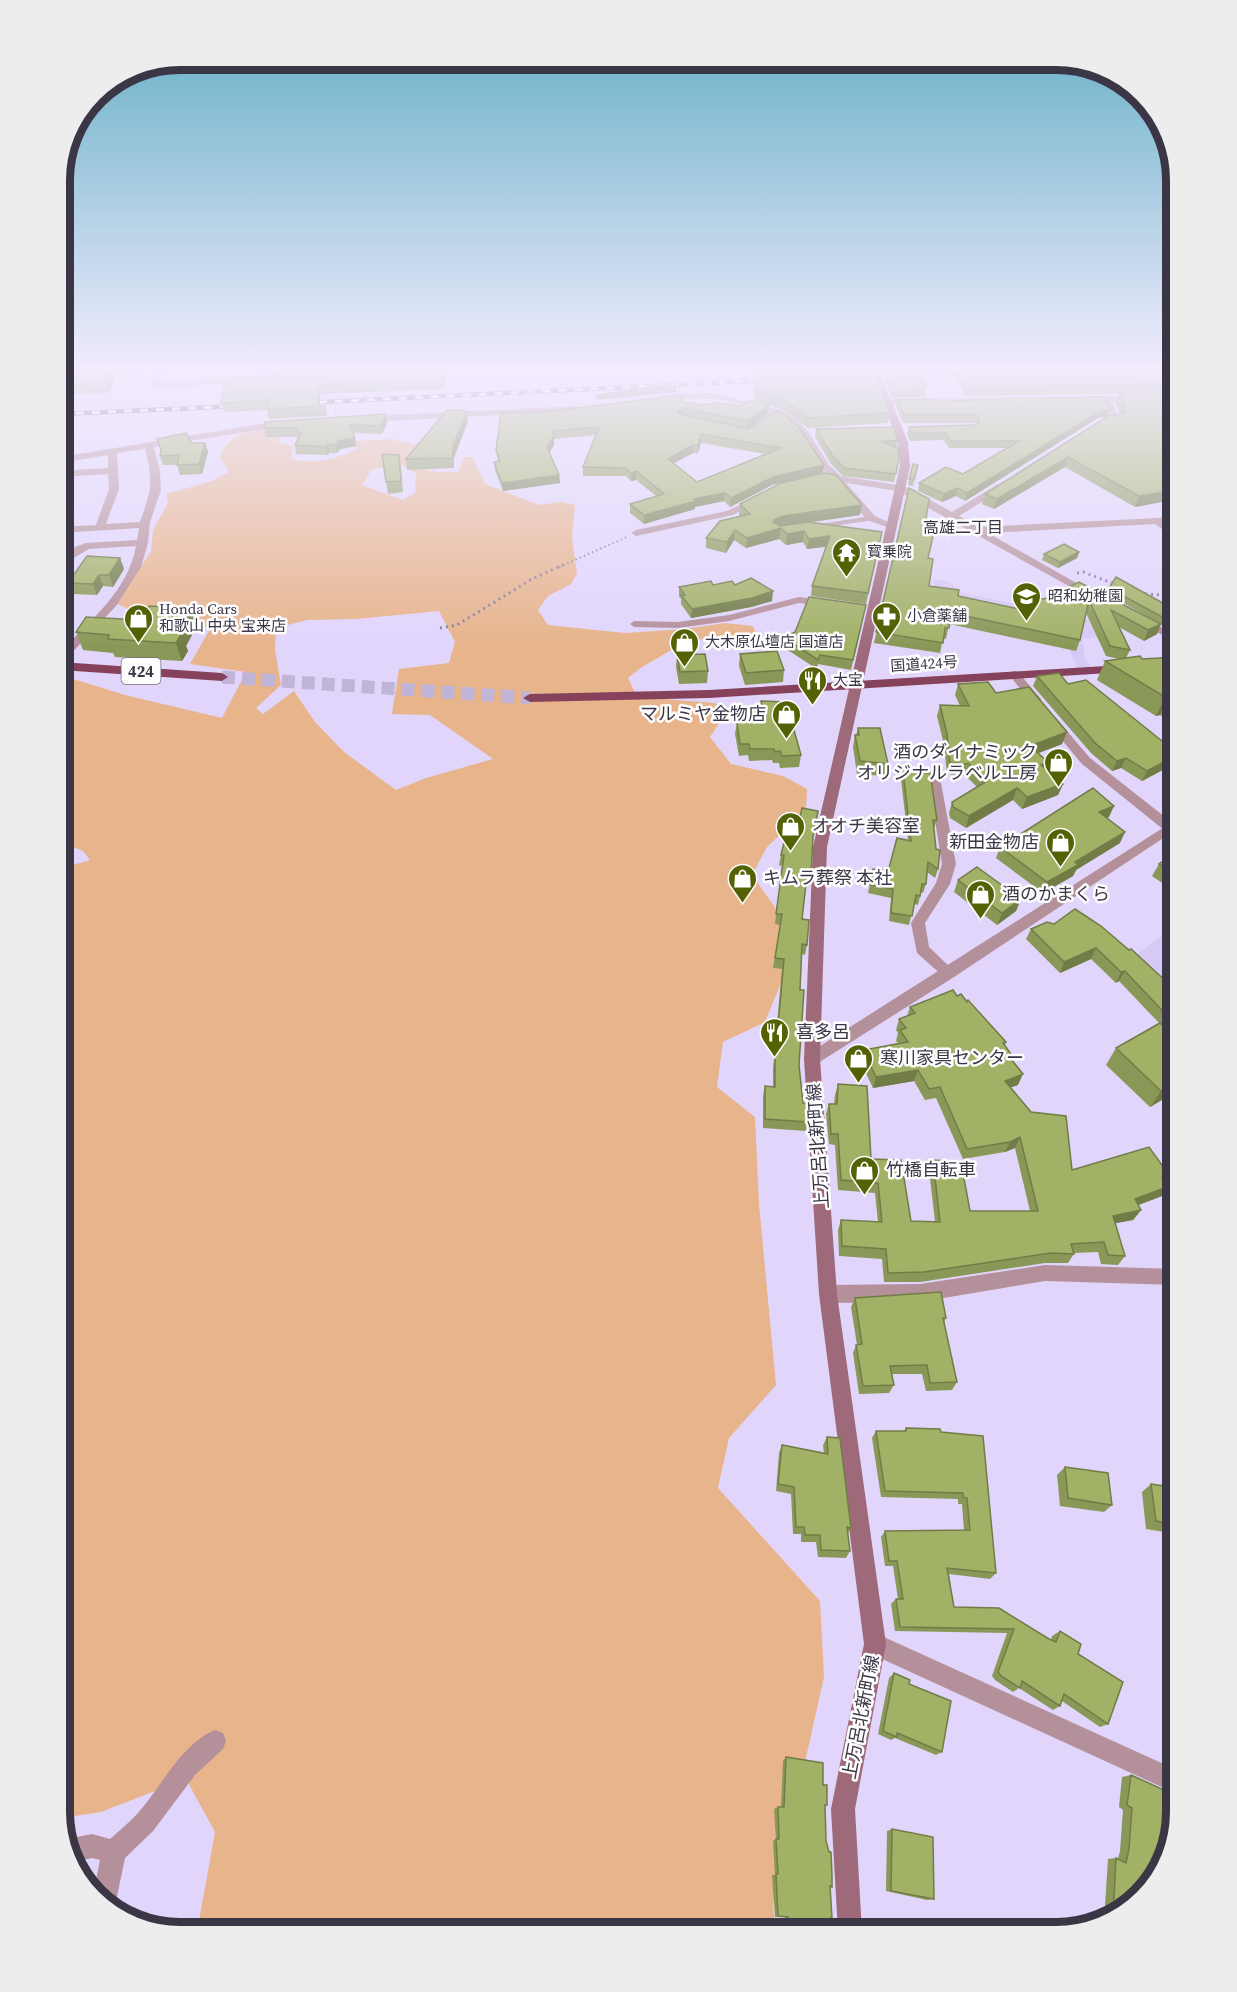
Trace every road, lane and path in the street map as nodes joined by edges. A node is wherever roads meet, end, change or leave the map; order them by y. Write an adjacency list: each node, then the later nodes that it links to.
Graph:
1 (112, 462): 5 (street)
2 (152, 462): 16 (street)
3 (822, 462): 8 (street)
4 (904, 462): 10 (main road, 上万呂北新町線)
5 (112, 471): 6 (street); 18 (street)
6 (71, 473)
7 (822, 478): 8 (street)
8 (837, 478): 10 (street); 13 (street)
9 (1013, 478): 12 (street)
10 (901, 488): 12 (street); 17 (main road, 上万呂北新町線)
11 (767, 494): 23 (street)
12 (953, 516): 22 (street)
13 (871, 518): 17 (street); 21 (lane)
14 (1157, 521): 15 (street); 19 (street); 22 (street)
15 (1166, 521)
16 (144, 525): 18 (street); 24 (street)
17 (892, 526): 41 (main road, 上万呂北新町線)
18 (100, 528): 20 (street)
19 (1166, 528)
20 (71, 529)
21 (801, 529)
22 (978, 530): 26 (street)
23 (636, 533): 34 (path)
24 (143, 543): 25 (street); 36 (street)
25 (71, 558)
26 (1060, 577): 27 (path); 30 (street)
27 (1122, 586)
28 (1141, 593): 29 (path)
29 (1166, 596)
30 (1099, 599)
31 (831, 604): 33 (lane)
32 (1128, 614): 35 (street)
33 (634, 624)
34 (440, 628)
35 (1166, 633)
36 (71, 647)
37 (71, 667): 40 (highway, 424)
38 (1130, 668): 39 (highway, 国道424号)
39 (1014, 674): 41 (highway, 国道424号); 44 (street)
40 (222, 677)
41 (855, 686): 42 (highway, 国道424号); 47 (main road, 上万呂北新町線)
42 (530, 698)
43 (935, 783): 46 (street)
44 (1166, 820)
45 (1166, 830): 46 (street)
46 (949, 973): 47 (street)
47 (812, 1059): 49 (main road, 上万呂北新町線)
48 (1166, 1277): 49 (street)
49 (828, 1294): 50 (main road, 上万呂北新町線)
50 (875, 1644): 52 (street); 56 (main road, 上万呂北新町線)
51 (214, 1741): 54 (street)
52 (1166, 1777)
53 (77, 1849): 54 (street)
54 (114, 1852): 55 (street)
55 (106, 1892)
56 (849, 1922)

